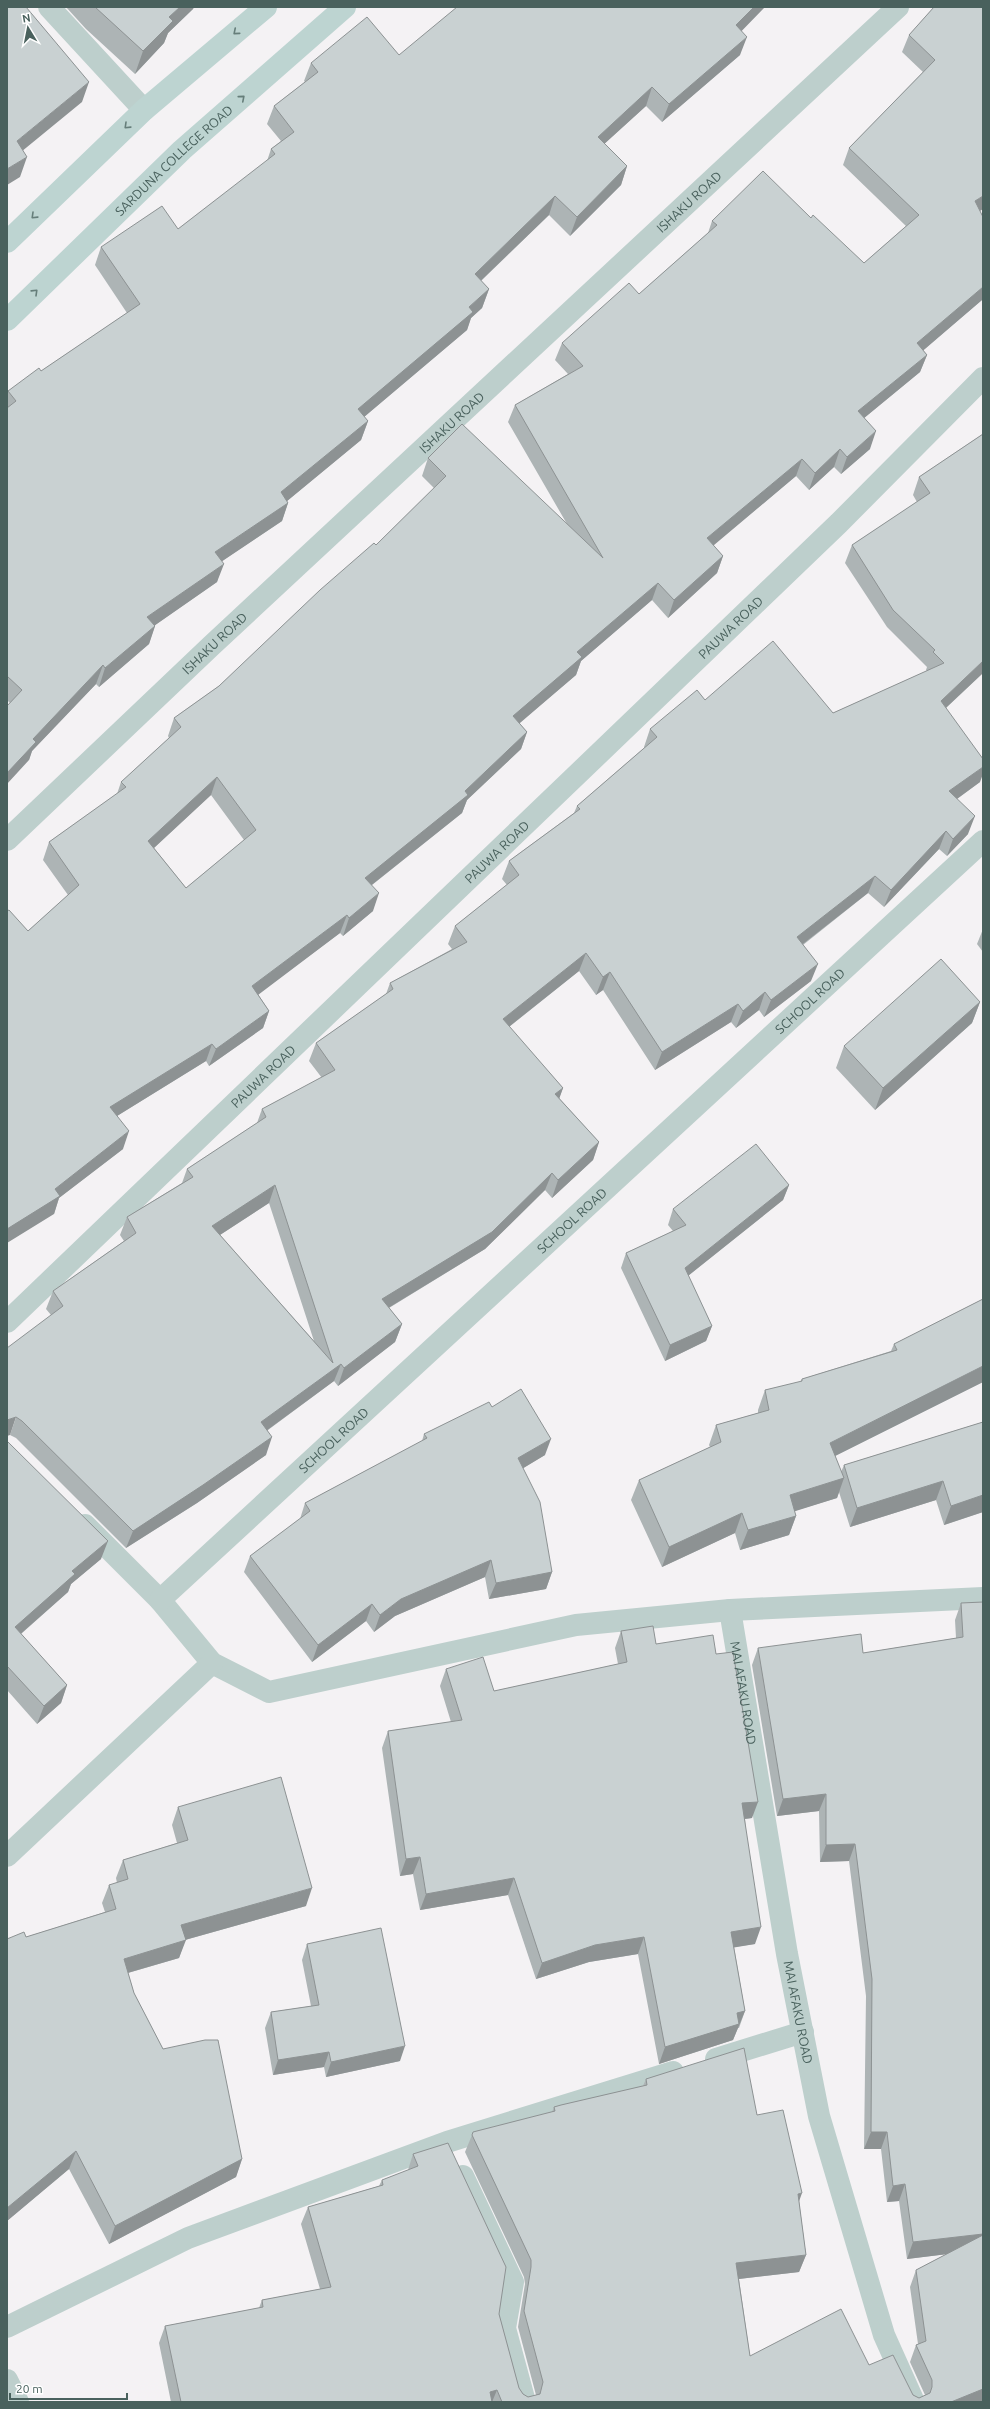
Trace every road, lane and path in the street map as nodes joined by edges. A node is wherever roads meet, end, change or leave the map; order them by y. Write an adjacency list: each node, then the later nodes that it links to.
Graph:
1 (49, 7): 5 (street)
2 (266, 7): 5 (street, one-way to 5)
3 (345, 7): 7 (street, SARDUNA COLLEGE ROAD, one-way to 3)
4 (898, 7): 9 (street, ISHAKU ROAD)
5 (144, 110): 6 (street, one-way to 6)
6 (7, 242)
7 (7, 320)
8 (983, 378): 11 (street, PAUWA ROAD)
9 (7, 840)
10 (983, 842): 14 (street, SCHOOL ROAD)
11 (7, 1322)
12 (69, 1510): 14 (street)
13 (983, 1598): 15 (street)
14 (160, 1600): 16 (street)
15 (730, 1610): 16 (street); 18 (street, MAI AFAKU ROAD)
16 (212, 1663): 17 (street)
17 (7, 1856)
18 (803, 2032): 19 (street); 24 (street, MAI AFAKU ROAD)
19 (447, 2142): 20 (street); 23 (street)
20 (7, 2327)
21 (7, 2380): 22 (street)
22 (18, 2402)
23 (525, 2402)
24 (914, 2402)

